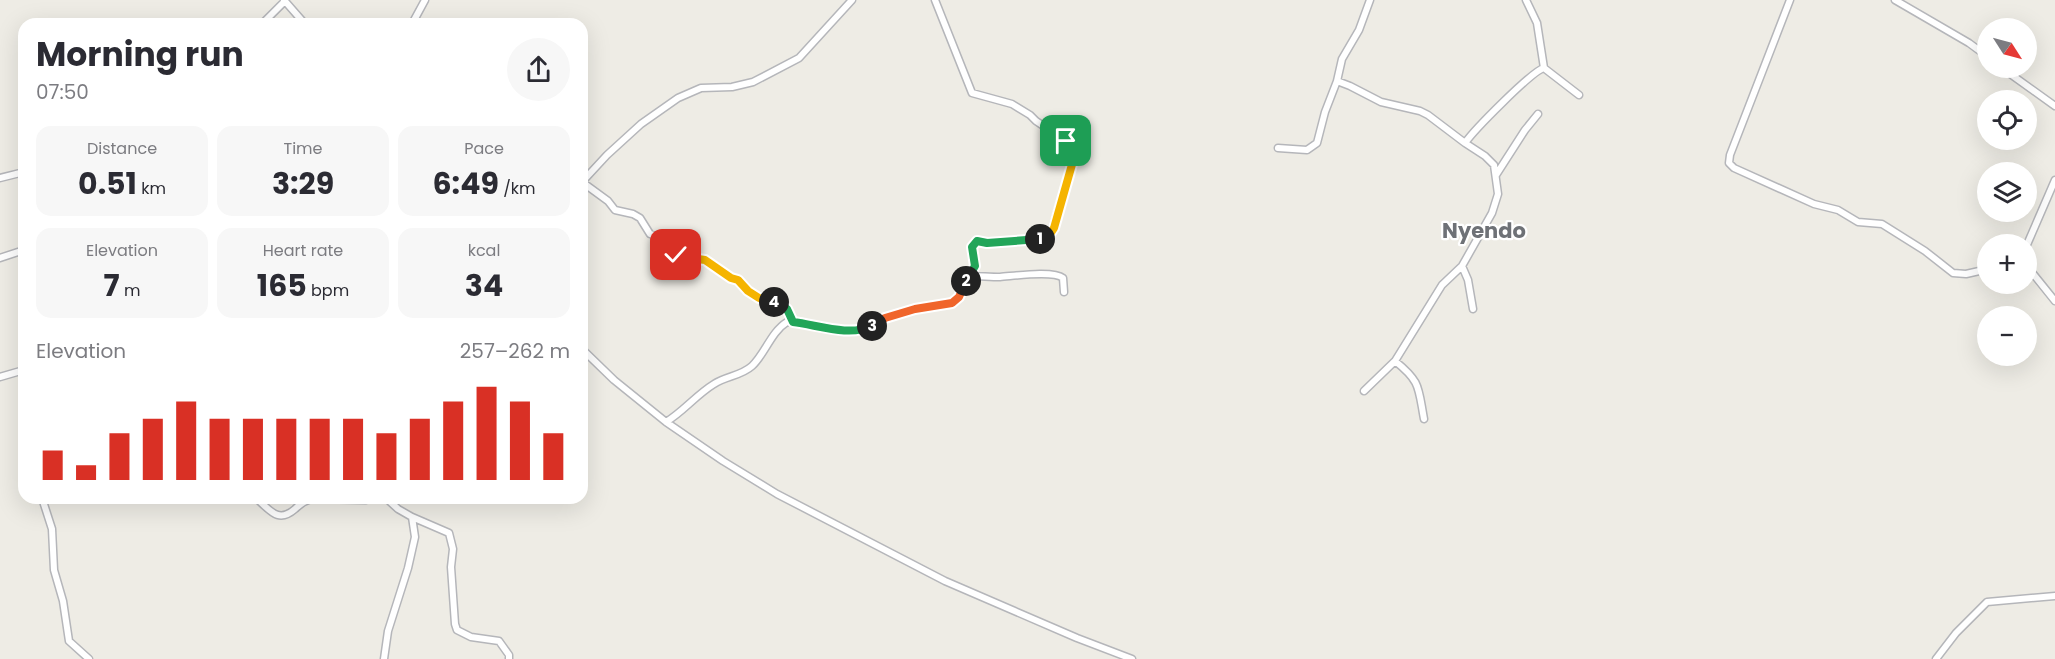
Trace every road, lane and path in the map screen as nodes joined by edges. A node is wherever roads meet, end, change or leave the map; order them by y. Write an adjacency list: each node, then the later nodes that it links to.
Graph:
1 (425, 0): 11 (street)
2 (852, 0): 22 (street)
3 (935, 0): 32 (street)
4 (1370, 0): 15 (street)
5 (1527, 0): 13 (street)
6 (1790, 0): 31 (street)
7 (1895, 0): 12 (street)
8 (284, 1): 9 (street); 10 (street)
9 (268, 18)
10 (299, 18)
11 (415, 18)
12 (1977, 49)
13 (1544, 68): 16 (street); 19 (street)
14 (2016, 78): 17 (street)
15 (1336, 81): 19 (street); 20 (street)
16 (1579, 95)
17 (2055, 106)
18 (1538, 114): 23 (street)
19 (1465, 143): 23 (street)
20 (1278, 148)
21 (18, 174): 24 (street)
22 (588, 176)
23 (1496, 176): 30 (street)
24 (0, 178)
25 (2055, 180): 27 (street)
26 (588, 186): 37 (street)
27 (2032, 234)
28 (18, 252): 29 (street)
29 (0, 258)
30 (1462, 266): 36 (street); 39 (street)
31 (1977, 272)
32 (970, 276): 34 (street); 37 (street)
33 (2037, 279): 35 (street)
34 (1064, 292)
35 (2055, 301)
36 (1473, 309)
37 (793, 322): 44 (street)
38 (588, 355): 44 (street)
39 (1395, 361): 42 (street); 43 (street)
40 (18, 372): 41 (street)
41 (0, 377)
42 (1364, 391)
43 (1424, 419)
44 (666, 422): 54 (street)
45 (44, 504): 51 (street)
46 (263, 504): 47 (street)
47 (301, 504)
48 (393, 504): 49 (street)
49 (412, 517): 52 (street); 53 (street)
50 (2055, 596): 55 (street)
51 (89, 659)
52 (384, 659)
53 (509, 659)
54 (1132, 659)
55 (1936, 659)

